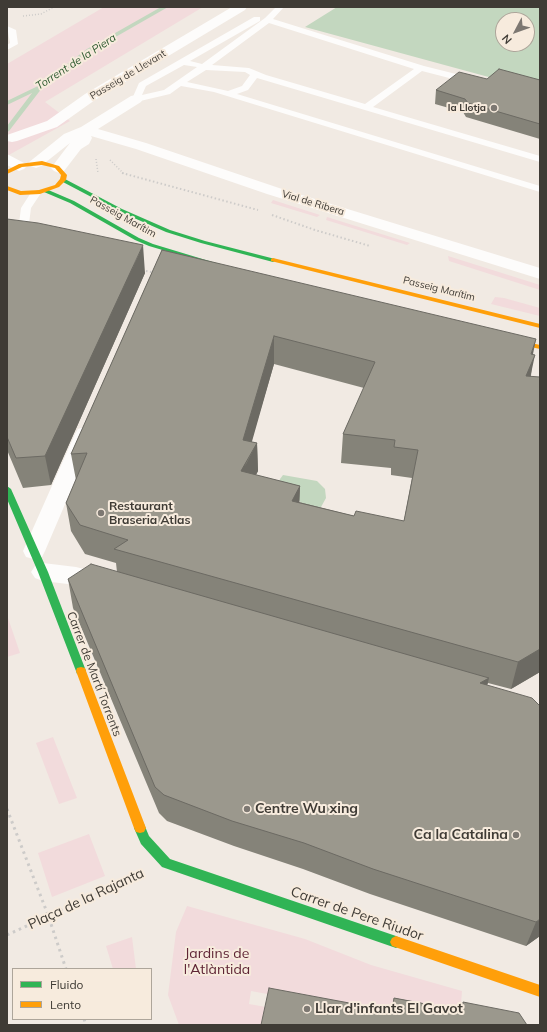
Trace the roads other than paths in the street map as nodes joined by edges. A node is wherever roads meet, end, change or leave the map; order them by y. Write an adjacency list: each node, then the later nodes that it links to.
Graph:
1 (241, 7): 21 (street, Passeig de Llevant)
2 (276, 7): 8 (lane)
3 (280, 7): 4 (lane)
4 (268, 20): 7 (lane); 11 (lane)
5 (7, 28): 6 (lane)
6 (7, 48)
7 (221, 54): 9 (lane); 10 (lane)
8 (187, 63): 9 (lane); 13 (lane); 18 (lane)
9 (202, 66): 10 (lane); 13 (lane)
10 (228, 68): 12 (lane)
11 (421, 68): 14 (lane); 19 (lane)
12 (254, 74): 17 (lane); 19 (lane)
13 (190, 75): 15 (lane); 16 (lane)
14 (453, 76)
15 (179, 83): 16 (lane); 18 (lane)
16 (199, 87): 17 (lane)
17 (227, 94): 27 (lane)
18 (136, 99): 20 (street)
19 (366, 108): 22 (lane)
20 (86, 130): 23 (street); 25 (street); 31 (street, Vial de Ribera)
21 (12, 138)
22 (540, 160)
23 (36, 163): 24 (street); 25 (street, Passeig Marítim)
24 (11, 166)
25 (61, 174): 28 (street); 32 (street, Passeig Marítim)
26 (8, 189): 28 (street, Passeig Marítim)
27 (540, 189)
28 (41, 192): 29 (lane); 30 (street, Passeig Marítim)
29 (21, 242)
30 (221, 265)
31 (540, 274)
32 (540, 326)
33 (496, 338): 34 (street)
34 (540, 346)
35 (92, 419): 37 (street)
36 (7, 489): 37 (street, Carrer de Martí Torrents)
37 (38, 561): 38 (street); 39 (street, Carrer de Martí Torrents)
38 (122, 589)
39 (166, 864): 40 (street, Carrer de Pere Riudor)
40 (540, 991)

